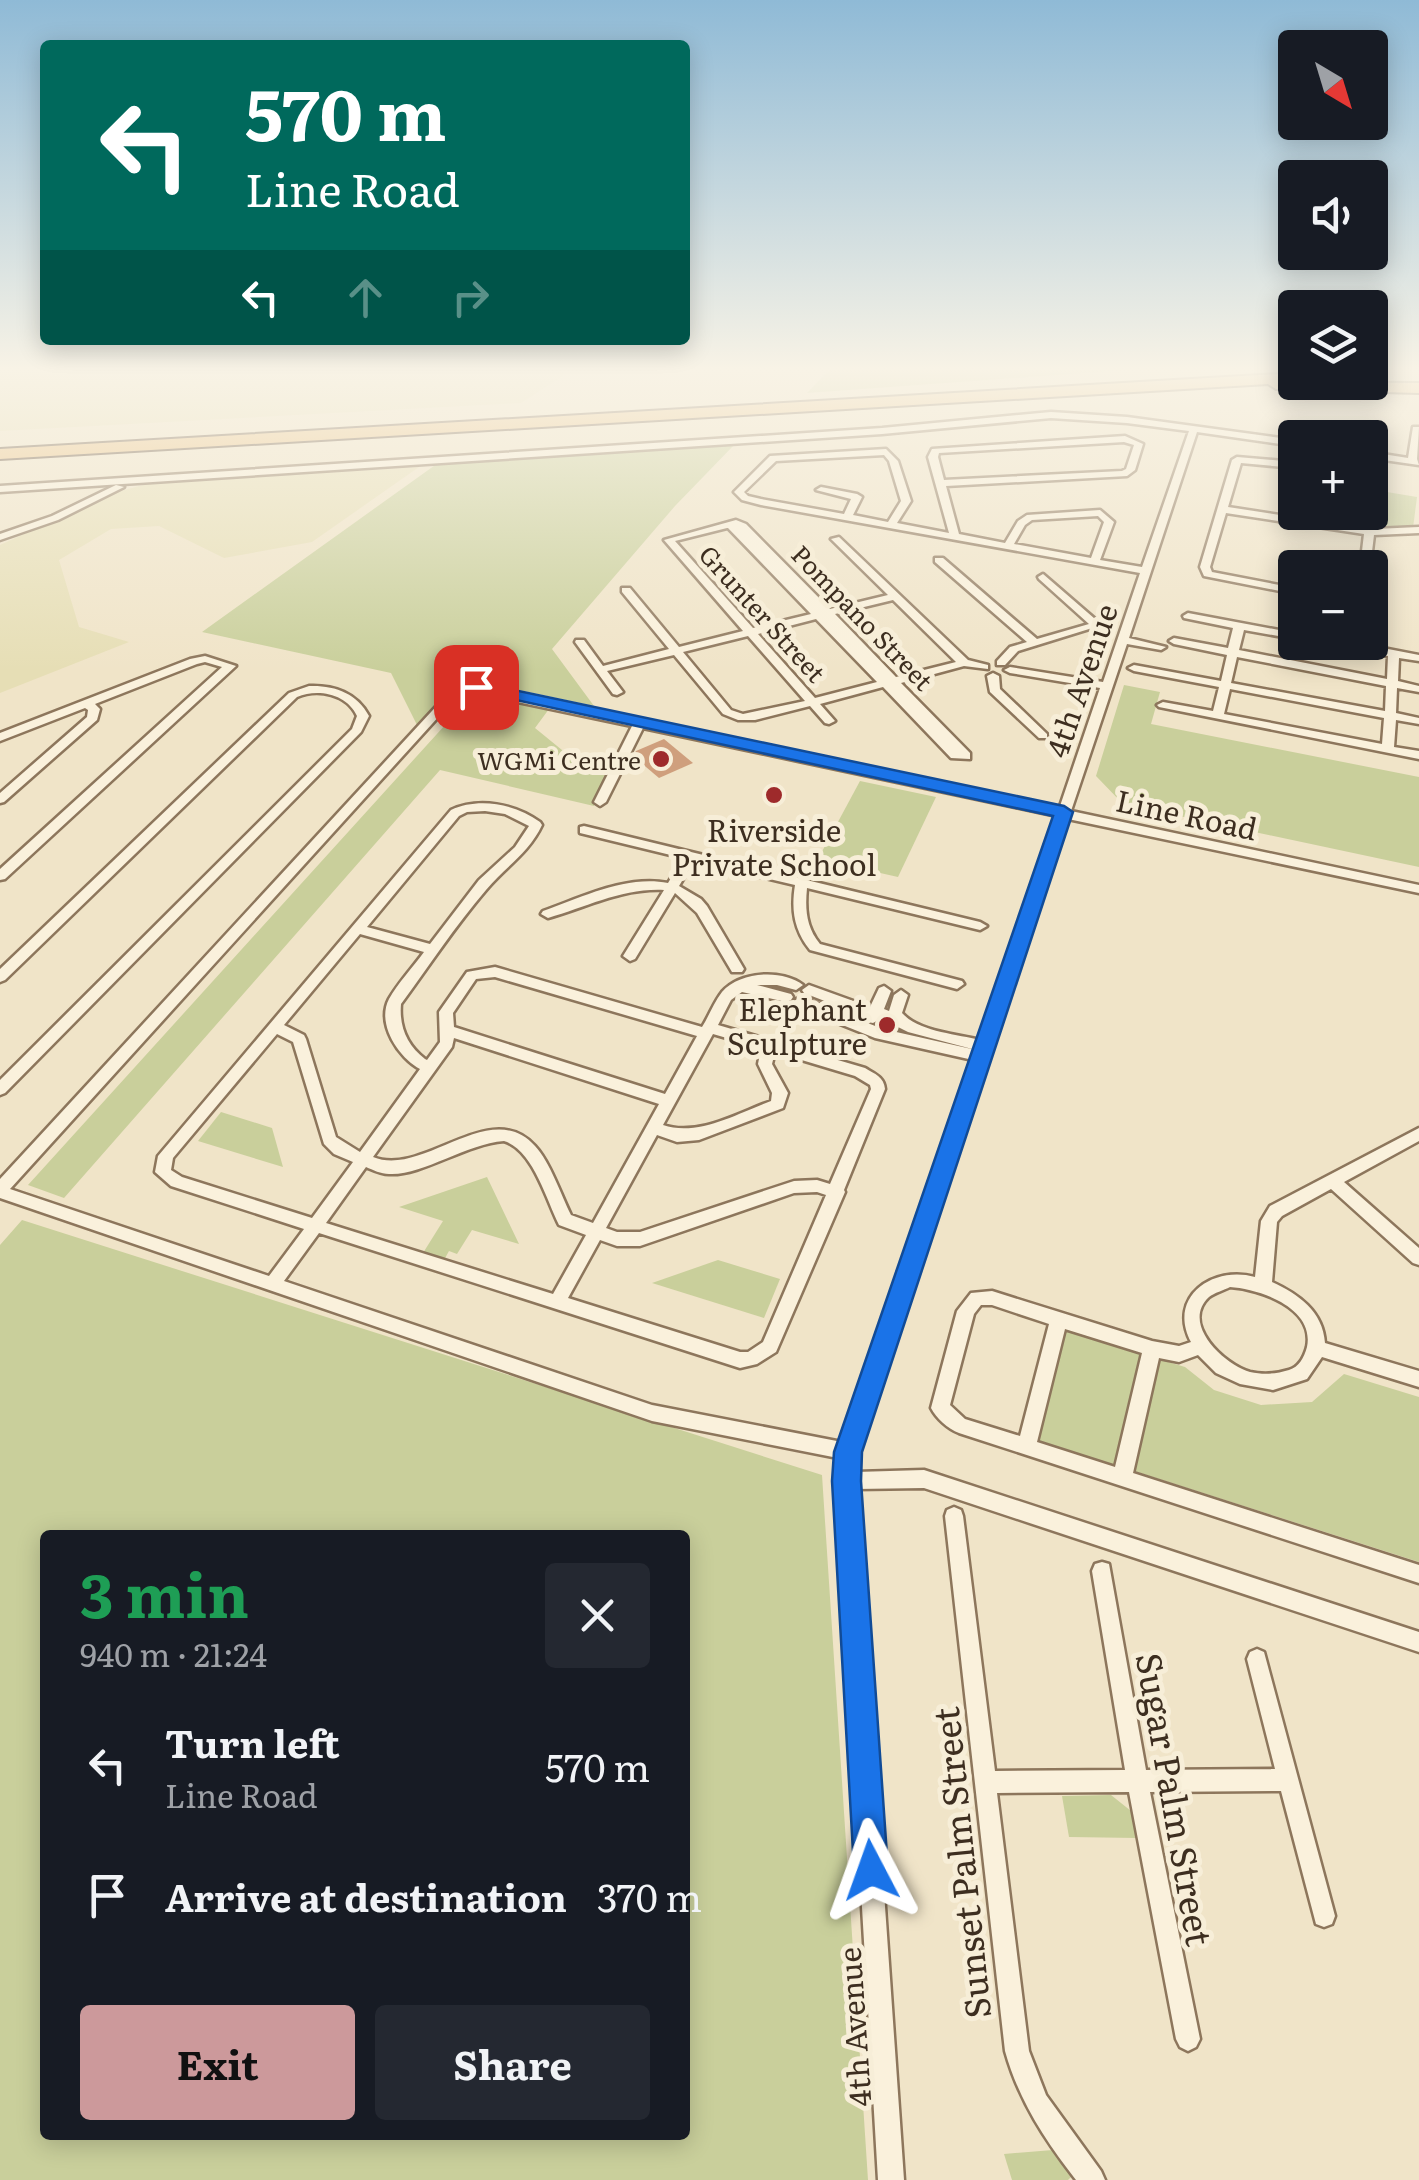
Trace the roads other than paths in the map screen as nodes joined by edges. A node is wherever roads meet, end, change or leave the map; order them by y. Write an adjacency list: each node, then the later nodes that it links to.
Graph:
1 (331, 468): 8 (street)
2 (760, 468): 13 (street)
3 (895, 468): 15 (street)
4 (937, 468): 9 (street)
5 (1131, 468): 9 (street)
6 (1181, 468): 25 (street, 4th Avenue)
7 (1235, 468): 12 (street)
8 (132, 481): 10 (street); 19 (street)
9 (941, 483): 18 (street)
10 (0, 489)
11 (821, 490): 13 (street)
12 (1222, 509): 17 (street); 27 (street)
13 (847, 516): 15 (street)
14 (733, 523): 30 (street, Pompano Street); 33 (street, Grunter Street)
15 (890, 524): 18 (street)
16 (1419, 530): 17 (street)
17 (1370, 532): 22 (street)
18 (955, 537): 21 (street)
19 (0, 538)
20 (836, 539): 29 (street)
21 (1008, 547): 24 (street); 24 (street)
22 (1368, 550)
23 (939, 560): 37 (street)
24 (1094, 562): 25 (street)
25 (1146, 574): 35 (street, 4th Avenue)
26 (1043, 578): 37 (street)
27 (1278, 588)
28 (626, 590): 38 (street)
29 (895, 596): 30 (street); 43 (street)
30 (823, 614): 33 (street); 48 (street, Pompano Street)
31 (1188, 616): 32 (street)
32 (1239, 626): 34 (street); 41 (street)
33 (750, 632): 38 (street); 54 (street, Grunter Street)
34 (1278, 633)
35 (1126, 636): 41 (street); 51 (street, 4th Avenue)
36 (580, 642): 46 (street)
37 (1035, 643): 45 (street)
38 (678, 651): 46 (street); 54 (street)
39 (1388, 653): 40 (street)
40 (1394, 654): 42 (street); 49 (street)
41 (1232, 655): 49 (street); 50 (street)
42 (1419, 658)
43 (964, 663): 47 (street); 48 (street)
44 (1134, 668): 50 (street)
45 (1007, 669): 47 (street); 51 (street)
46 (600, 670): 53 (street)
47 (989, 672): 62 (street)
48 (889, 682): 54 (street); 64 (street, Pompano Street)
49 (1392, 684): 52 (street); 58 (street)
50 (1225, 685): 57 (street); 58 (street)
51 (1105, 690): 69 (street, 4th Avenue)
52 (1419, 690)
53 (617, 692)
54 (812, 702): 59 (street, Grunter Street)
55 (87, 703): 63 (street); 67 (street); 72 (street)
56 (1163, 705): 57 (street)
57 (1218, 716): 65 (street)
58 (1390, 716): 61 (street); 65 (street)
59 (829, 720)
60 (640, 722): 68 (street); 69 (street, Line Road); 102 (street, Line Road)
61 (1419, 722)
62 (1043, 736)
63 (0, 737)
64 (947, 740)
65 (1388, 748): 66 (street)
66 (1419, 754)
67 (0, 798)
68 (600, 802)
69 (1064, 812): 75 (street, Line Road); 94 (street, 4th Avenue)
70 (584, 830): 71 (street)
71 (691, 856): 73 (street); 74 (street)
72 (0, 876)
73 (802, 882): 77 (street); 83 (street)
74 (673, 887): 76 (street); 80 (street); 81 (street)
75 (1419, 889)
76 (548, 914)
77 (980, 926)
78 (358, 929): 79 (street); 79 (street); 89 (street)
79 (434, 950): 95 (street)
80 (630, 956)
81 (738, 969)
82 (0, 976): 96 (street)
83 (888, 980): 85 (street); 87 (street)
84 (957, 984): 85 (street)
85 (905, 985): 88 (street)
86 (798, 994): 87 (street); 91 (street); 92 (street)
87 (874, 1013): 88 (street); 92 (street)
88 (901, 1021): 94 (street)
89 (276, 1027): 100 (street); 104 (street)
90 (449, 1030): 91 (street); 95 (street); 97 (street)
91 (708, 1031): 93 (street); 97 (street)
92 (880, 1034): 94 (street)
93 (769, 1046): 98 (street); 103 (street)
94 (981, 1051): 116 (street, 4th Avenue)
95 (428, 1067): 100 (street)
96 (0, 1089)
97 (670, 1100): 98 (street)
98 (654, 1128): 105 (street)
99 (1415, 1142): 101 (street)
100 (362, 1158): 104 (street); 105 (street)
101 (1334, 1182): 106 (street); 107 (street)
102 (0, 1191): 108 (street)
103 (837, 1192): 105 (street); 109 (street)
104 (314, 1225): 108 (street); 109 (street)
105 (596, 1232): 109 (street)
106 (1419, 1258)
107 (1263, 1283): 111 (street); 112 (street)
108 (273, 1284): 116 (street)
109 (558, 1302)
110 (1059, 1320): 113 (street); 115 (street); 115 (street)
111 (1200, 1346): 112 (street); 113 (street)
112 (1316, 1348): 114 (street)
113 (1152, 1349): 117 (street)
114 (1419, 1378)
115 (1026, 1448): 117 (street)
116 (848, 1452): 118 (street, 4th Avenue)
117 (1122, 1478): 121 (street)
118 (846, 1481): 122 (street); 129 (street, 4th Avenue)
119 (954, 1516): 126 (street, Sunset Palm Street)
120 (1102, 1571): 124 (street, Sugar Palm Street)
121 (1419, 1574)
122 (1419, 1642)
123 (1257, 1659): 125 (street)
124 (1137, 1779): 125 (street); 126 (street); 128 (street, Sugar Palm Street)
125 (1288, 1780): 127 (street)
126 (988, 1782): 130 (street, Sunset Palm Street)
127 (1324, 1916)
128 (1188, 2039)
129 (890, 2180)
130 (1092, 2180)

